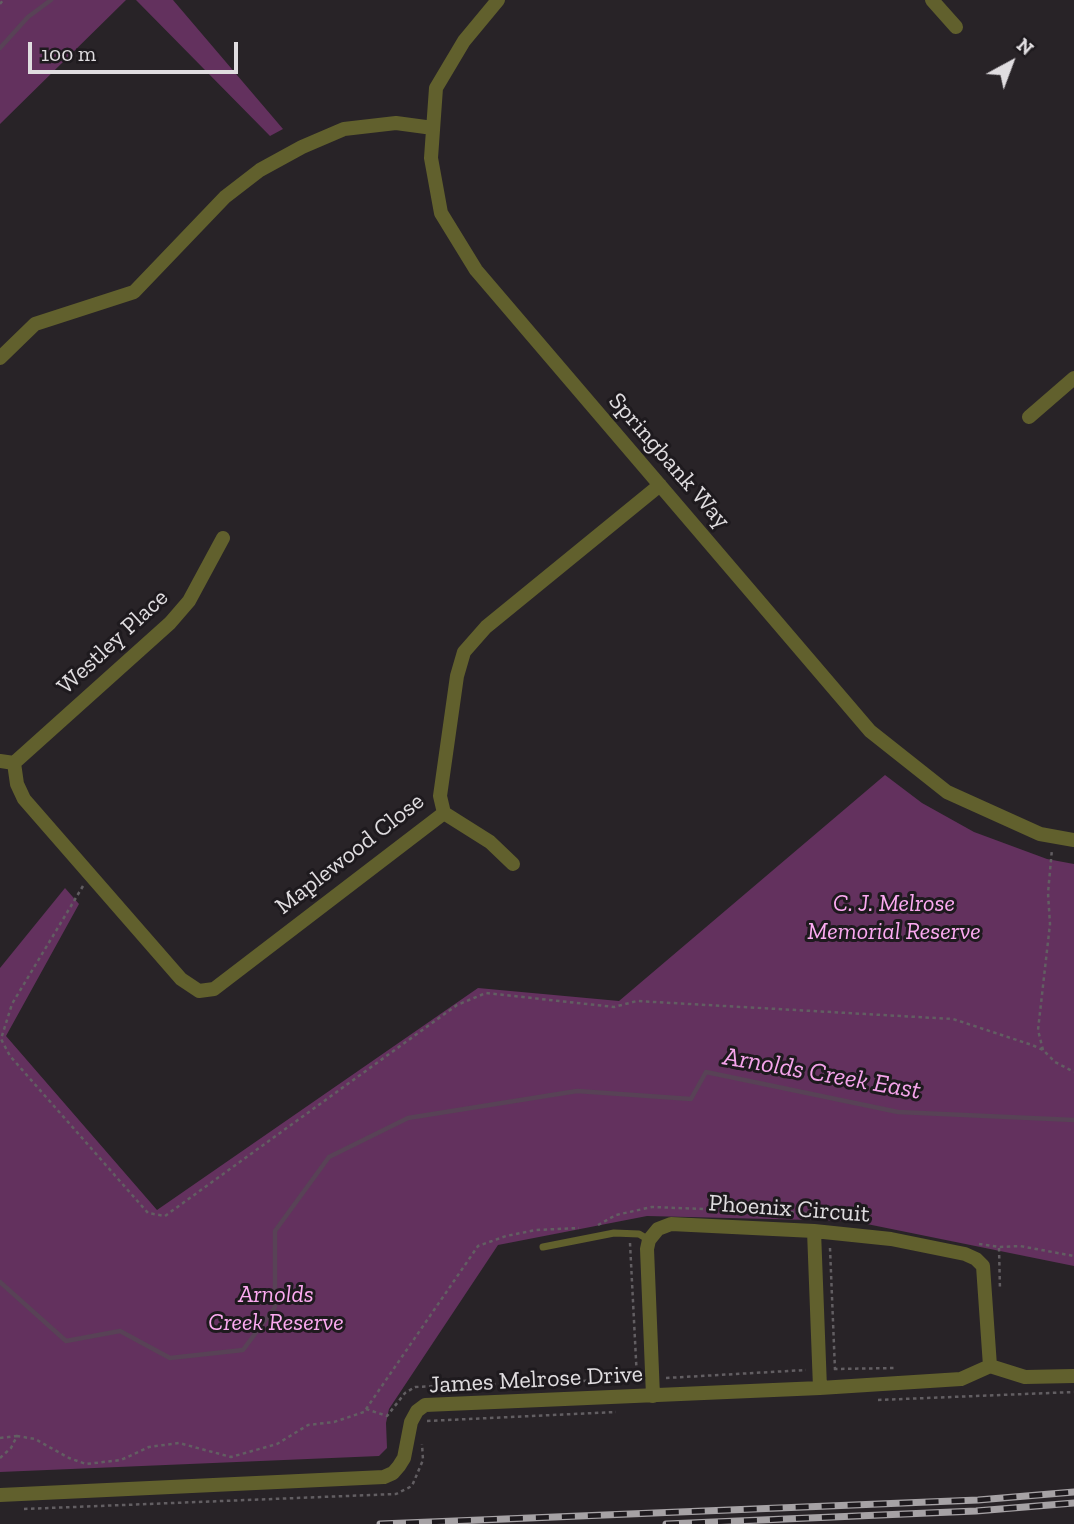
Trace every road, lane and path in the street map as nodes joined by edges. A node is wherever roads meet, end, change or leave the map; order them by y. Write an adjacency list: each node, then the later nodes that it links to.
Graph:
1 (498, 0): 4 (street, Springbank Way)
2 (932, 0): 3 (street)
3 (956, 27)
4 (433, 128): 5 (street); 8 (street, Springbank Way)
5 (0, 358)
6 (1074, 378): 7 (street)
7 (1029, 417)
8 (660, 485): 11 (street, Maplewood Close); 12 (street, Springbank Way)
9 (223, 538): 10 (street, Westley Place)
10 (7, 762): 15 (street, Maplewood Close)
11 (444, 813): 14 (street); 15 (street, Maplewood Close)
12 (1074, 840)
13 (1050, 858): 17 (path)
14 (513, 864)
15 (91, 874): 16 (path)
16 (1, 1039): 17 (path)
17 (1042, 1050): 18 (path)
18 (1074, 1072)
19 (852, 1222): 37 (path)
20 (814, 1231): 22 (street, Phoenix Circuit); 23 (street, Phoenix Circuit); 30 (street)
21 (630, 1233): 23 (lane); 25 (lane); 32 (path)
22 (831, 1233): 27 (street, Phoenix Circuit); 29 (path)
23 (649, 1240): 33 (street)
24 (977, 1243): 26 (path)
25 (543, 1247)
26 (1074, 1256)
27 (990, 1366): 31 (street); 34 (street, James Melrose Drive)
28 (899, 1368): 29 (path)
29 (835, 1369): 30 (path); 34 (path)
30 (819, 1370): 33 (path); 35 (street)
31 (1074, 1376)
32 (637, 1379): 33 (path); 37 (path)
33 (652, 1379): 36 (street)
34 (837, 1387): 35 (street, James Melrose Drive)
35 (820, 1388): 36 (street, James Melrose Drive)
36 (653, 1396): 41 (street, James Melrose Drive)
37 (366, 1409): 38 (path)
38 (17, 1436): 39 (path); 40 (path)
39 (0, 1438)
40 (0, 1458)
41 (0, 1494)

